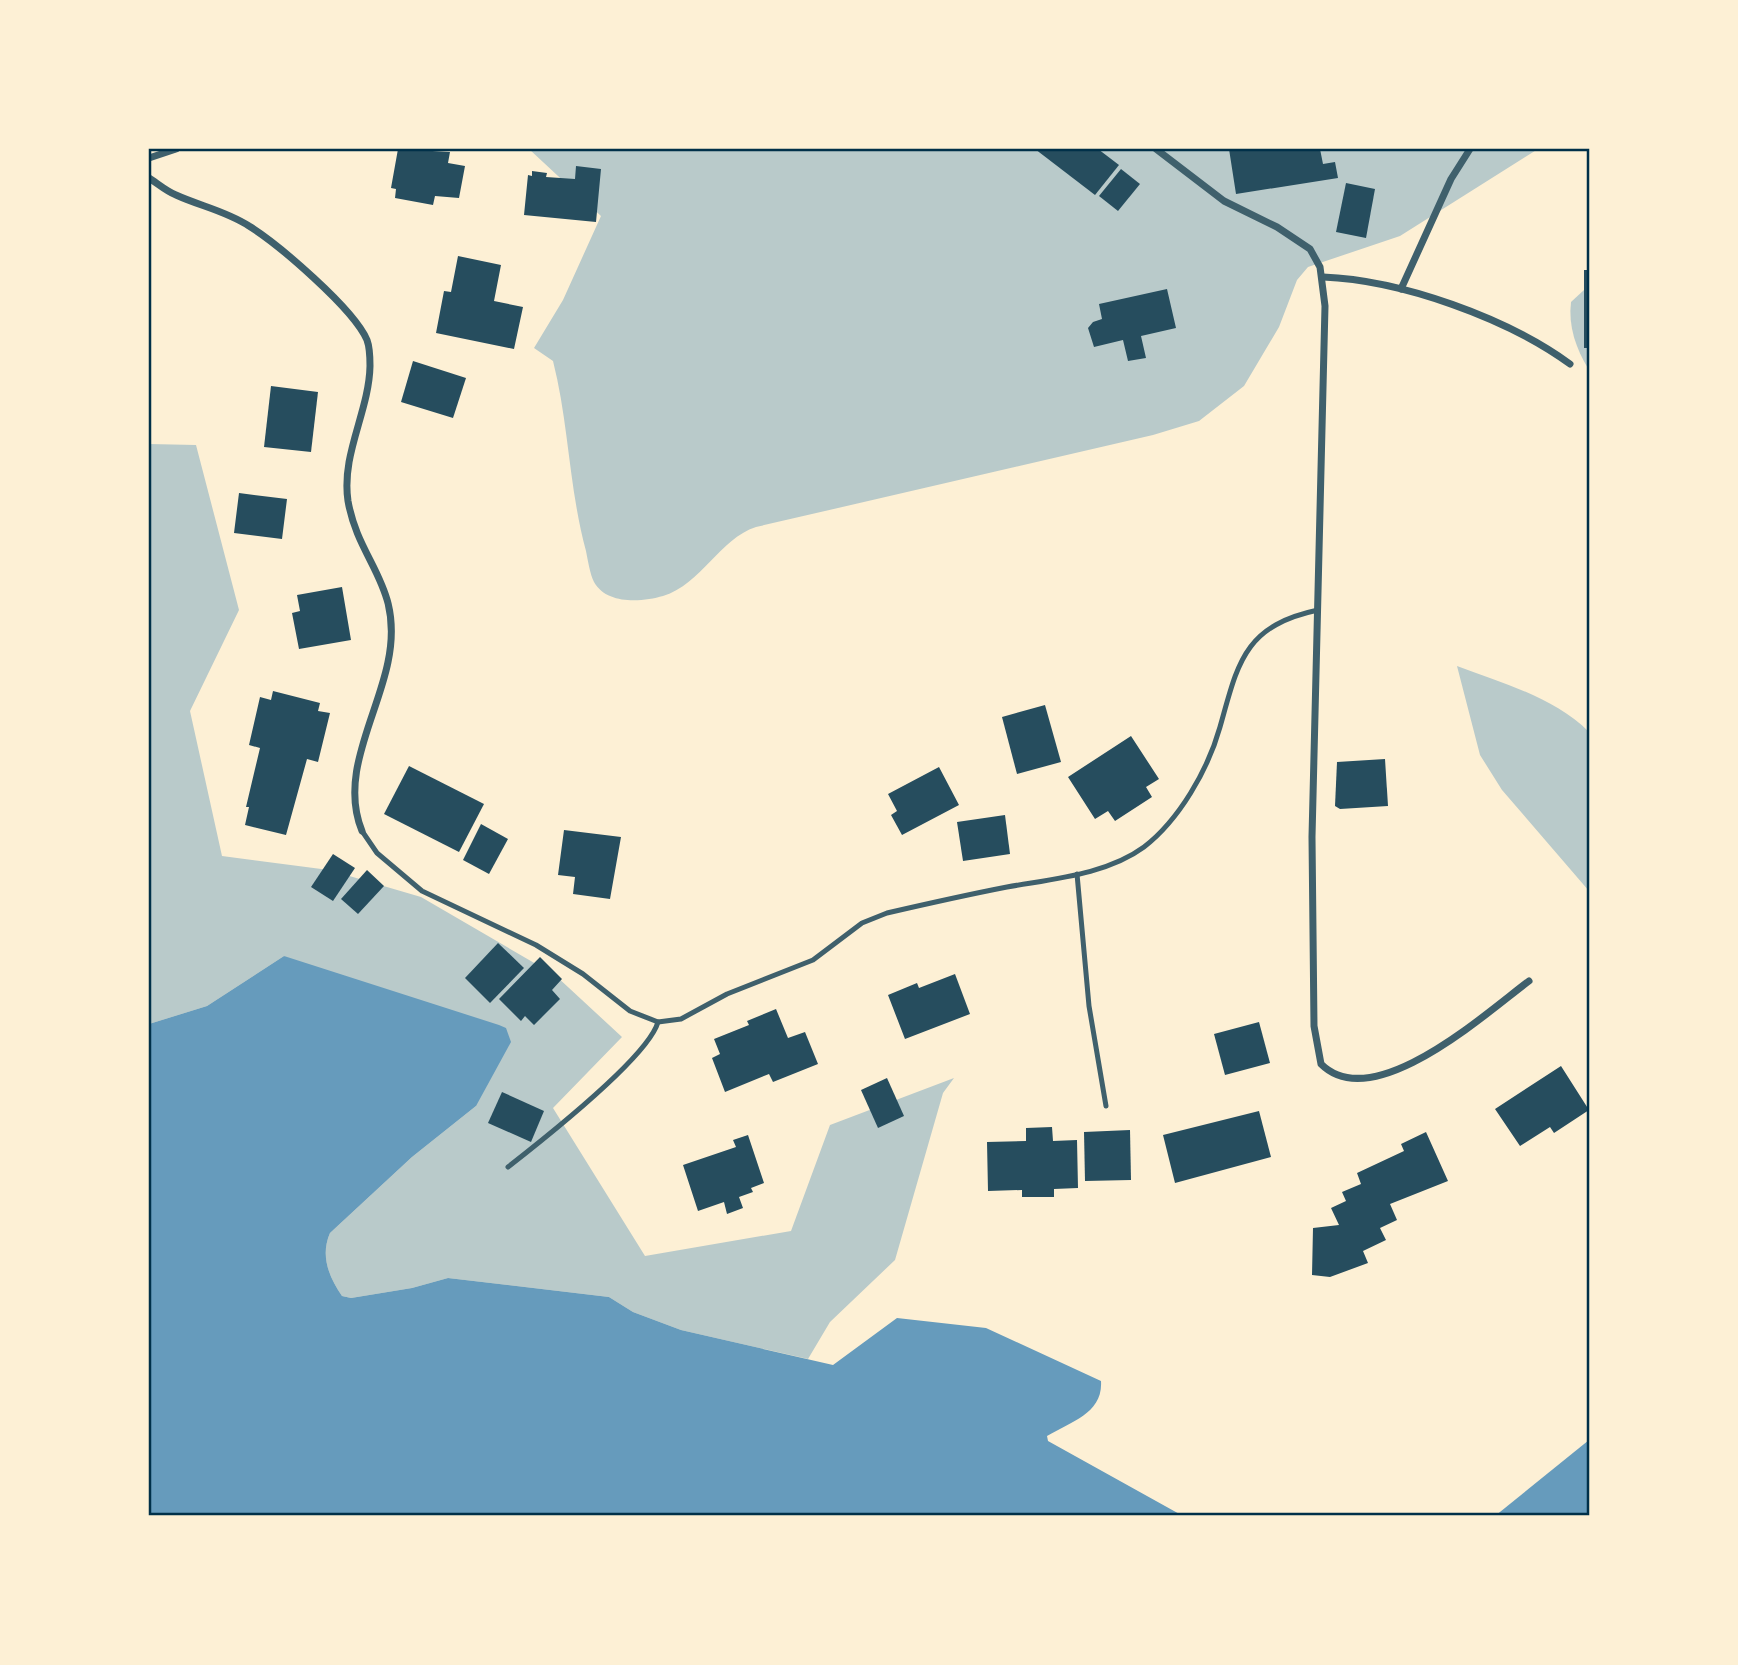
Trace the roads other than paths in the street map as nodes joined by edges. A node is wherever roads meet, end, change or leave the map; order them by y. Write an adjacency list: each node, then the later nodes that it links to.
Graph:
1 (176, 149): 4 (street)
2 (1156, 149): 6 (street)
3 (1470, 149): 7 (street)
4 (149, 158)
5 (149, 178): 10 (street)
6 (1323, 278): 7 (street); 9 (street)
7 (1401, 289): 8 (street)
8 (1570, 364)
9 (1318, 610): 11 (lane); 12 (street)
10 (362, 831): 13 (lane)
11 (1077, 874): 13 (lane); 14 (lane)
12 (1529, 981)
13 (658, 1021): 15 (lane)
14 (1106, 1106)
15 (508, 1167)

